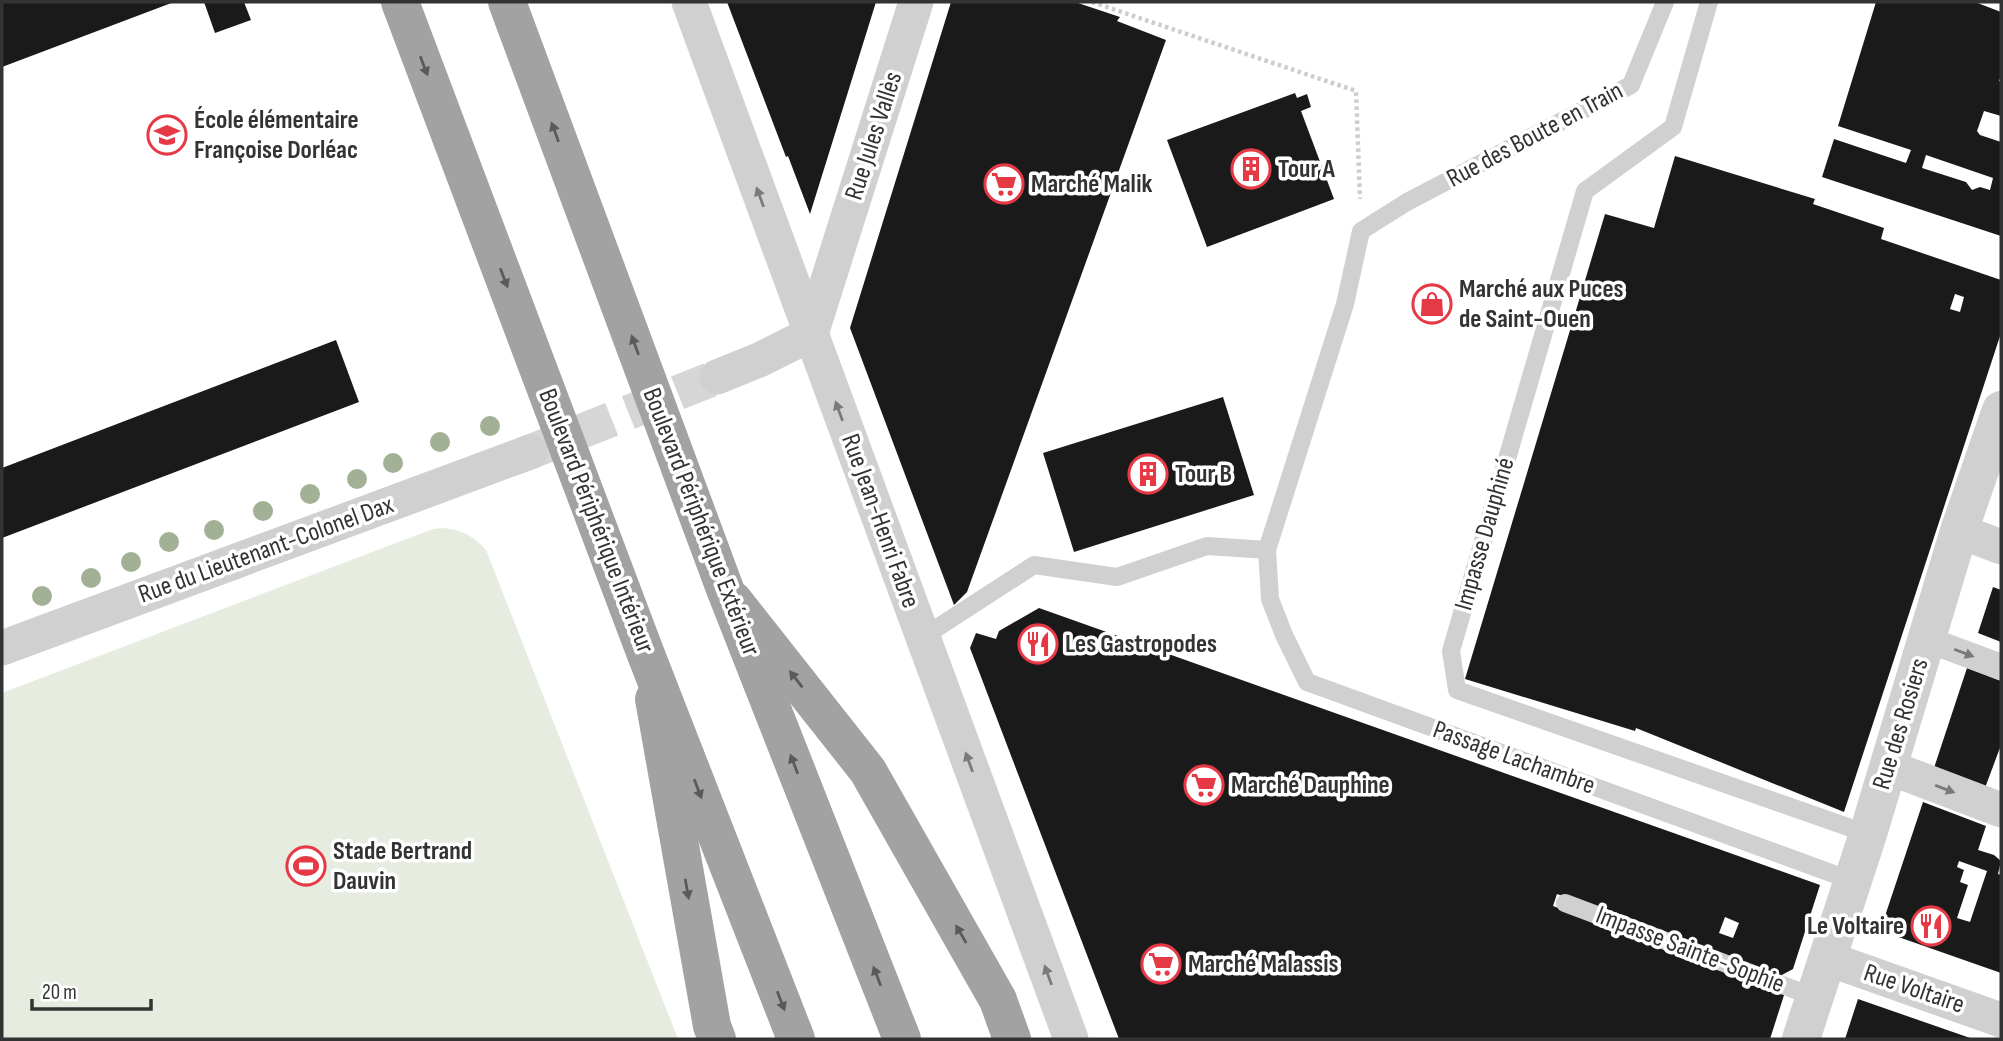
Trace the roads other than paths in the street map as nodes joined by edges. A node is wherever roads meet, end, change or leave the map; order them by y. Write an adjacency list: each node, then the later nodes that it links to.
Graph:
1 (400, 2): 18 (highway, Boulevard Périphérique Intérieur, one-way to 18, bridge)
2 (507, 2): 14 (highway, Boulevard Périphérique Extérieur, one-way to 2, bridge)
3 (689, 2): 7 (street, Rue Jean-Henri Fabre, one-way to 3)
4 (916, 2): 7 (street, Rue Jules Vallès)
5 (1665, 2): 13 (lane, Rue des Boute en Train)
6 (1709, 2): 22 (lane, Impasse Dauphiné)
7 (811, 334): 8 (street); 15 (street, Rue Jean-Henri Fabre, one-way to 7)
8 (717, 377)
9 (2001, 410): 11 (street, Rue des Rosiers)
10 (530, 452): 17 (street, Rue du Lieutenant-Colonel Dax)
11 (1959, 531): 12 (street); 16 (street, Rue des Rosiers)
12 (2001, 547)
13 (1267, 550): 15 (lane); 23 (lane, Passage Lachambre)
14 (725, 589): 30 (highway, Boulevard Périphérique Extérieur, one-way to 14, bridge); 31 (highway, one-way to 14, bridge)
15 (923, 637): 32 (street, Rue Jean-Henri Fabre, one-way to 15)
16 (1926, 639): 19 (street, one-way to 19); 20 (street, Rue des Rosiers)
17 (2, 648)
18 (645, 653): 28 (highway, one-way to 28, bridge); 29 (highway, Boulevard Périphérique Intérieur, one-way to 29, bridge)
19 (2001, 667)
20 (1888, 767): 21 (street, one-way to 21); 22 (street, Rue des Rosiers)
21 (2001, 810)
22 (1868, 834): 23 (street, Rue des Rosiers)
23 (1853, 881): 25 (street, Rue des Rosiers)
24 (1565, 903): 26 (lane, Impasse Sainte-Sophie)
25 (1826, 958): 26 (street, Rue des Rosiers); 27 (street, Rue Voltaire)
26 (1814, 997): 33 (street, Rue des Rosiers)
27 (2001, 1020)
28 (717, 1039)
29 (796, 1039)
30 (902, 1039)
31 (1012, 1039)
32 (1071, 1039)
33 (1801, 1039)

